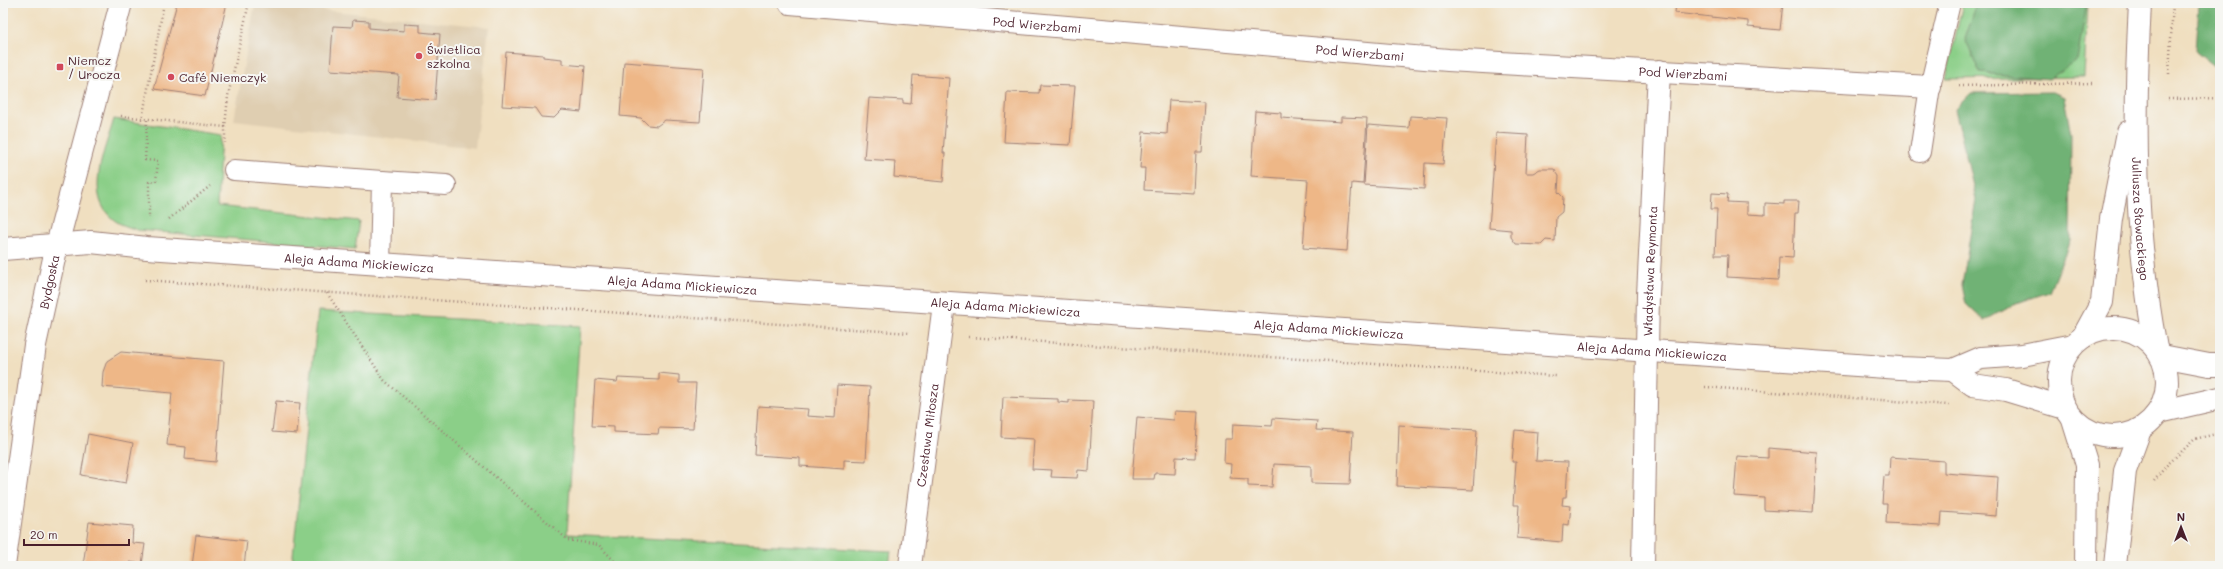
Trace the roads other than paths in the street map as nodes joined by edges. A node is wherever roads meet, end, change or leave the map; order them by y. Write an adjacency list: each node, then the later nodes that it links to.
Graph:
1 (121, 3): 12 (street, Bydgoska)
2 (790, 3): 5 (street, Pod Wierzbami)
3 (1950, 3): 6 (lane)
4 (2140, 3): 7 (street, Juliusza Słowackiego)
5 (1659, 71): 6 (street, Pod Wierzbami); 17 (street, Władysława Reymonta)
6 (1930, 87): 8 (lane)
7 (2136, 89): 16 (street, Juliusza Słowackiego); 18 (street, Juliusza Słowackiego)
8 (1920, 152)
9 (234, 170): 10 (lane)
10 (382, 181): 11 (lane); 14 (lane)
11 (446, 185)
12 (57, 245): 13 (street, Aleja Adama Mickiewicza); 14 (street, Aleja Adama Mickiewicza); 25 (street, Bydgoska)
13 (3, 249)
14 (380, 264): 15 (street, Aleja Adama Mickiewicza)
15 (944, 304): 17 (street, Aleja Adama Mickiewicza); 26 (street, Czesława Miłosza)
16 (2078, 341): 18 (street); 20 (street, Aleja Adama Mickiewicza); 23 (street)
17 (1647, 351): 20 (street, Aleja Adama Mickiewicza); 27 (street, Władysława Reymonta)
18 (2159, 352): 19 (street); 22 (street)
19 (2220, 365)
20 (1953, 370): 23 (street)
21 (2220, 398): 22 (street)
22 (2159, 412): 24 (street)
23 (2069, 414): 24 (street); 28 (street)
24 (2140, 430): 29 (street)
25 (4, 566)
26 (910, 566)
27 (1643, 566)
28 (2086, 566)
29 (2115, 566)

